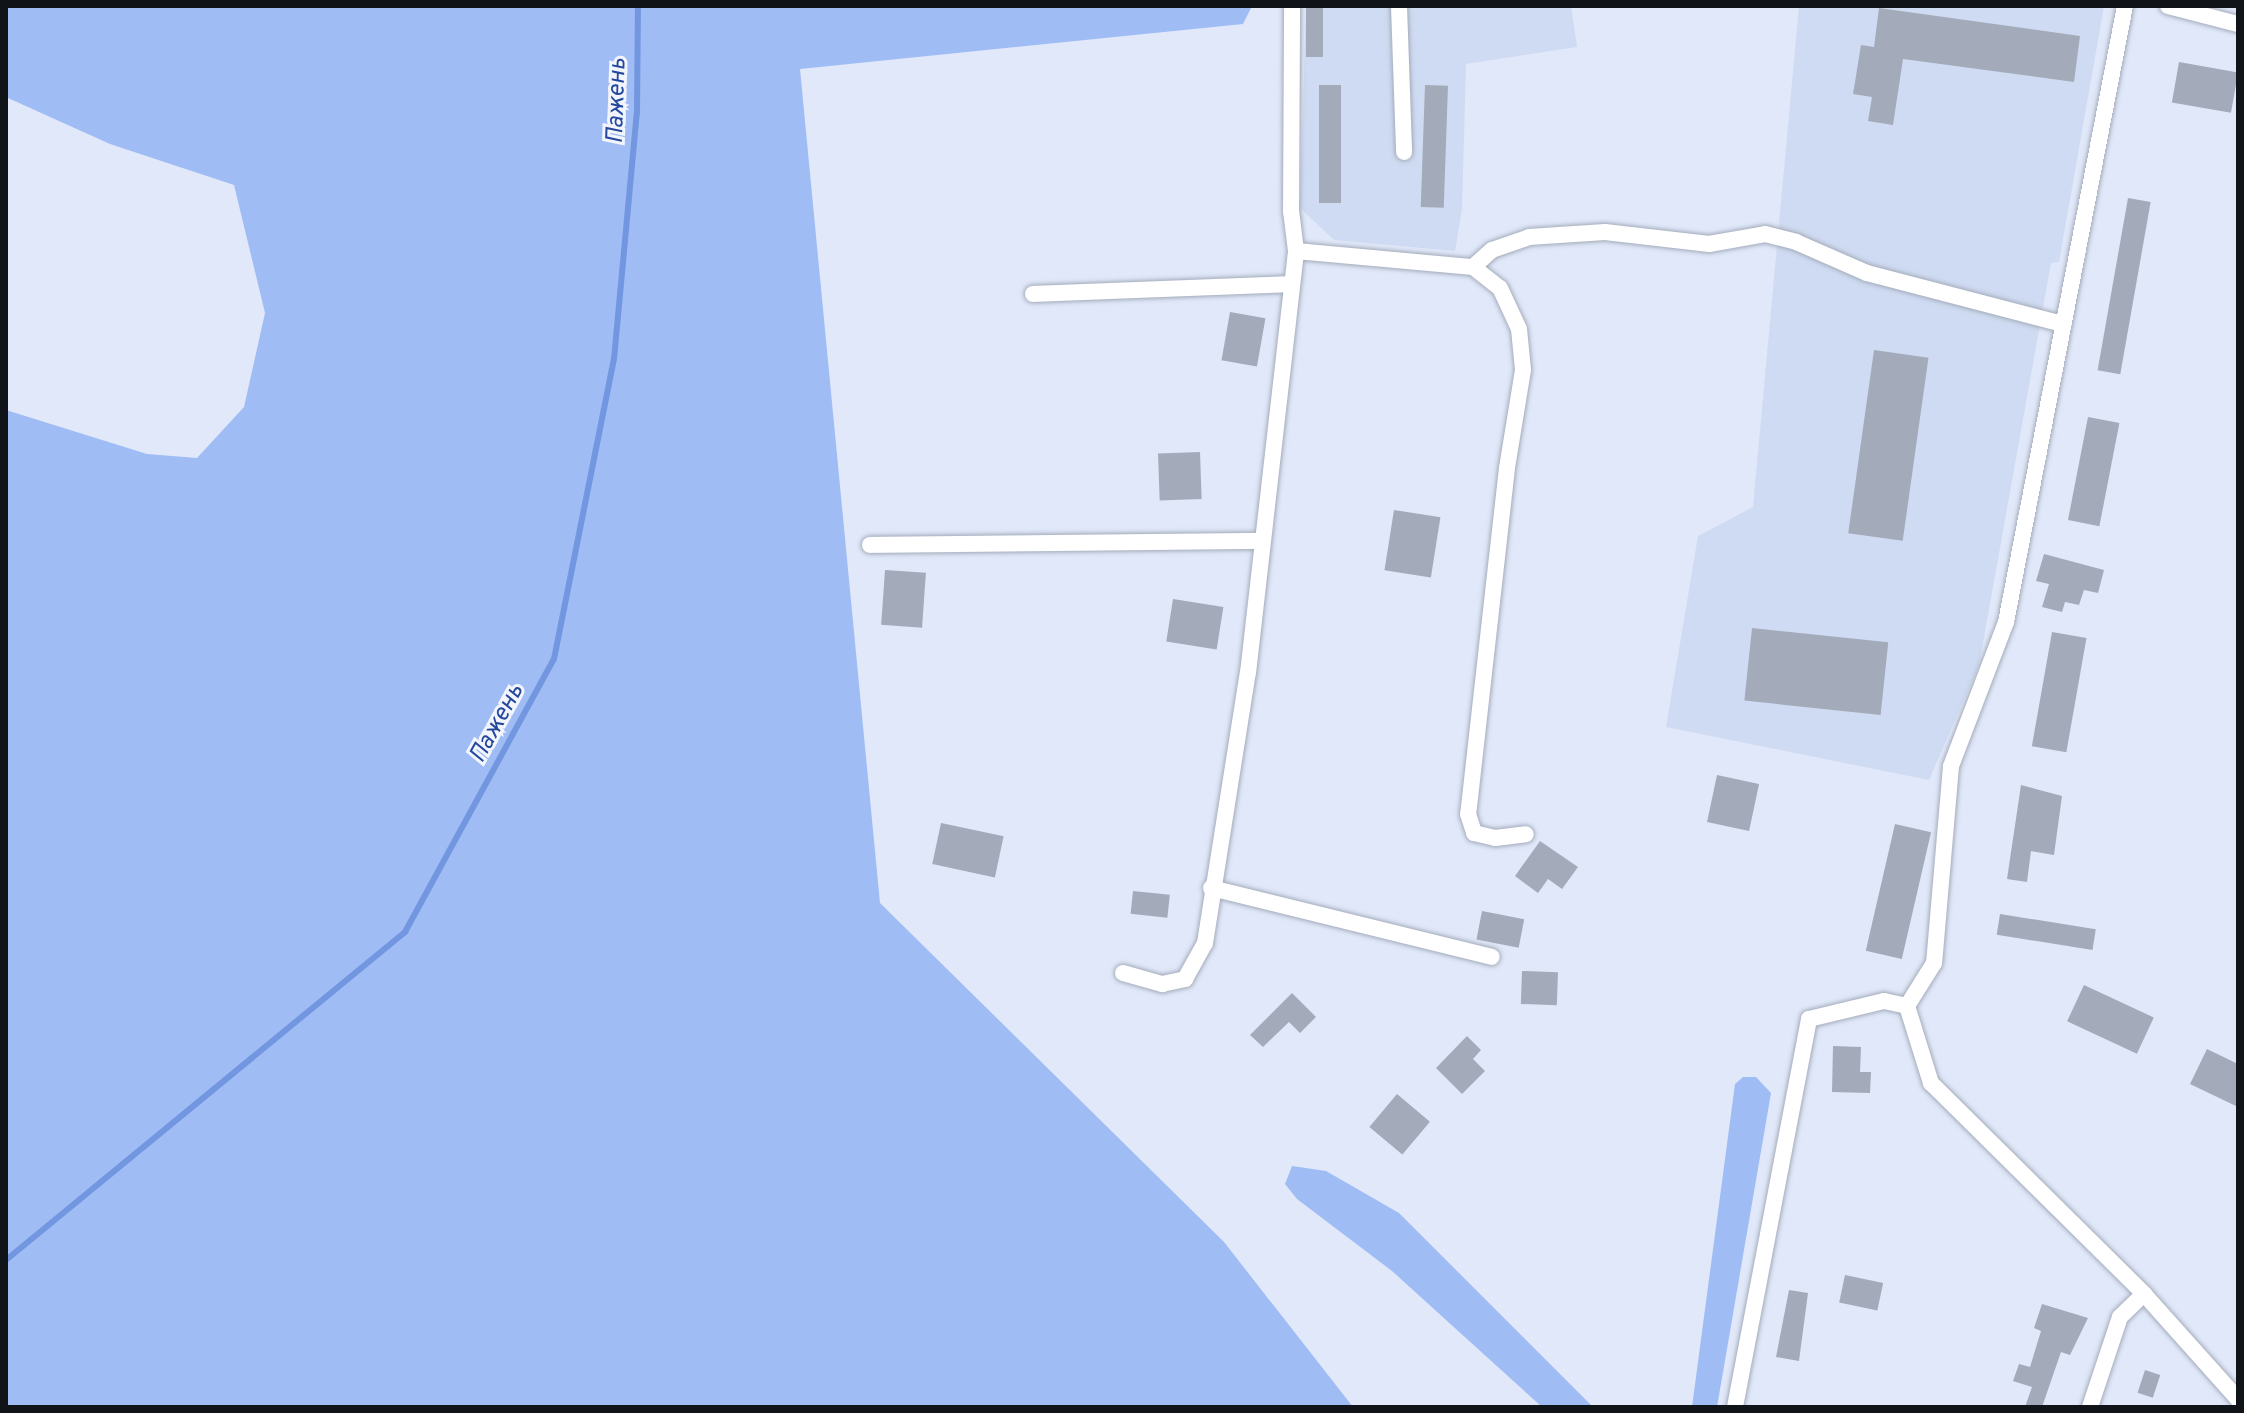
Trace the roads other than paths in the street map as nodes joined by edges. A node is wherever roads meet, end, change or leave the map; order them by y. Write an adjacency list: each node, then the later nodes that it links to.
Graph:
1 (1292, 6): 7 (street)
2 (1399, 6): 6 (street)
3 (2125, 6): 11 (street)
4 (2168, 6): 5 (street)
5 (2238, 24)
6 (1404, 152)
7 (1296, 251): 8 (street); 9 (street)
8 (1473, 267): 11 (street); 14 (street)
9 (1292, 284): 10 (street); 12 (street)
10 (1033, 294)
11 (2063, 324): 18 (street)
12 (1263, 541): 13 (street); 15 (street)
13 (870, 545)
14 (1526, 834)
15 (1211, 888): 16 (street); 17 (street)
16 (1492, 957)
17 (1123, 973)
18 (1907, 1006): 19 (street); 21 (street)
19 (2144, 1294): 20 (street); 22 (street)
20 (2238, 1399)
21 (1735, 1407)
22 (2090, 1407)

